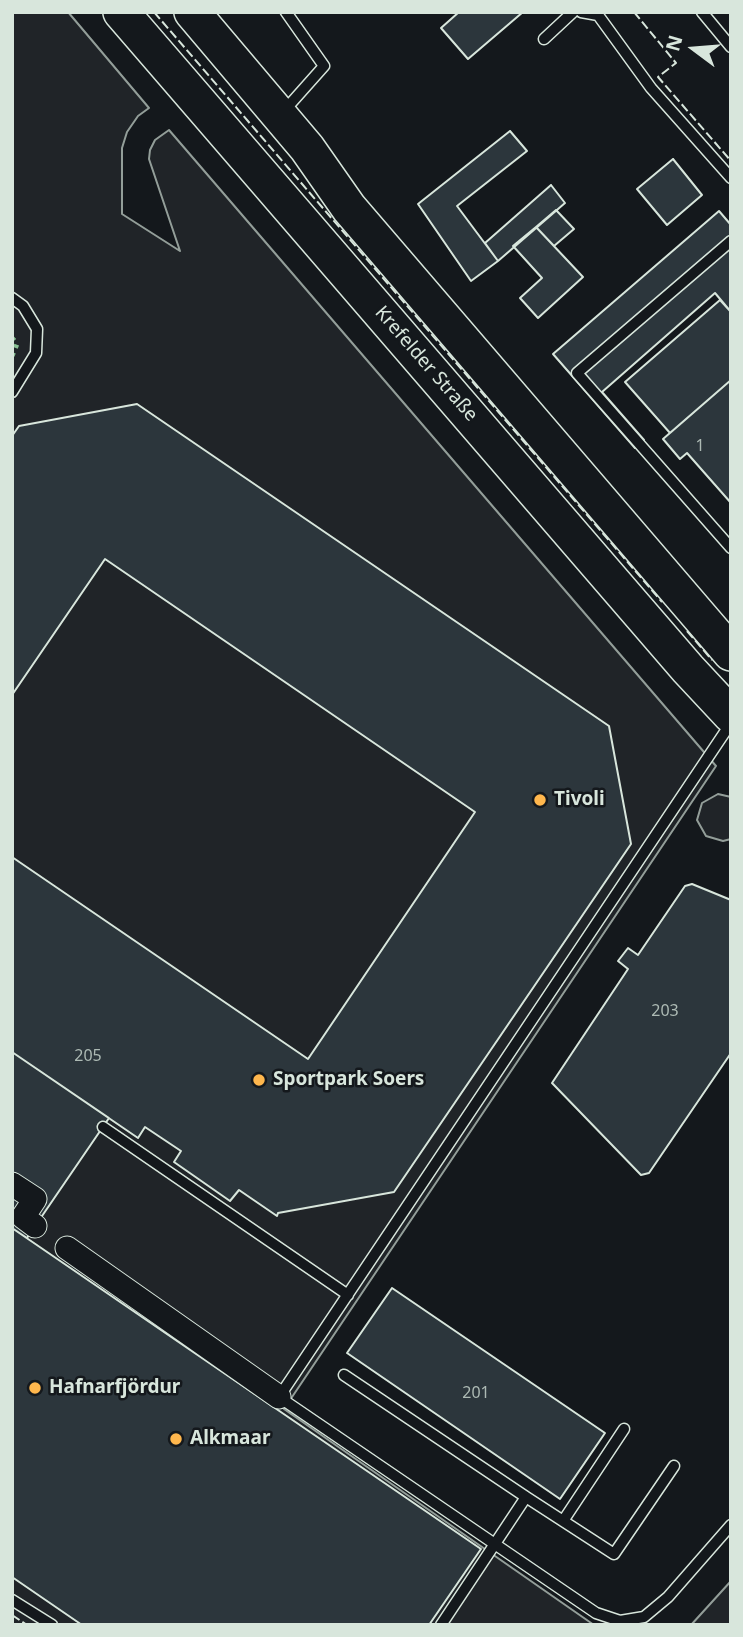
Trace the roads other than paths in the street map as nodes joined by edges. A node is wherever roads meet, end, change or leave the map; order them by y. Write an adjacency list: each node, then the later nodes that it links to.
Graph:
1 (121, 12): 16 (main road, Krefelder Straße)
2 (192, 12): 9 (main road)
3 (286, 12): 9 (lane)
4 (573, 12): 7 (lane)
5 (581, 12): 10 (lane)
6 (702, 12): 8 (lane)
7 (544, 39)
8 (731, 47)
9 (279, 116): 15 (main road)
10 (731, 178)
11 (731, 241): 14 (lane)
12 (12, 298): 13 (lane)
13 (12, 392)
14 (731, 548)
15 (731, 653)
16 (731, 715)
17 (731, 723): 22 (lane)
18 (103, 1127): 22 (lane)
19 (12, 1184): 20 (street)
20 (35, 1226)
21 (67, 1248): 24 (street)
22 (348, 1295): 24 (lane)
23 (344, 1375): 27 (lane)
24 (279, 1397): 28 (lane)
25 (624, 1429): 29 (lane)
26 (674, 1466): 29 (lane)
27 (526, 1497): 29 (lane); 32 (lane)
28 (461, 1520): 31 (lane); 32 (lane)
29 (563, 1521)
30 (731, 1525): 32 (lane)
31 (454, 1531)
32 (496, 1544): 35 (lane)
33 (12, 1600): 34 (lane)
34 (51, 1625)
35 (441, 1625)

